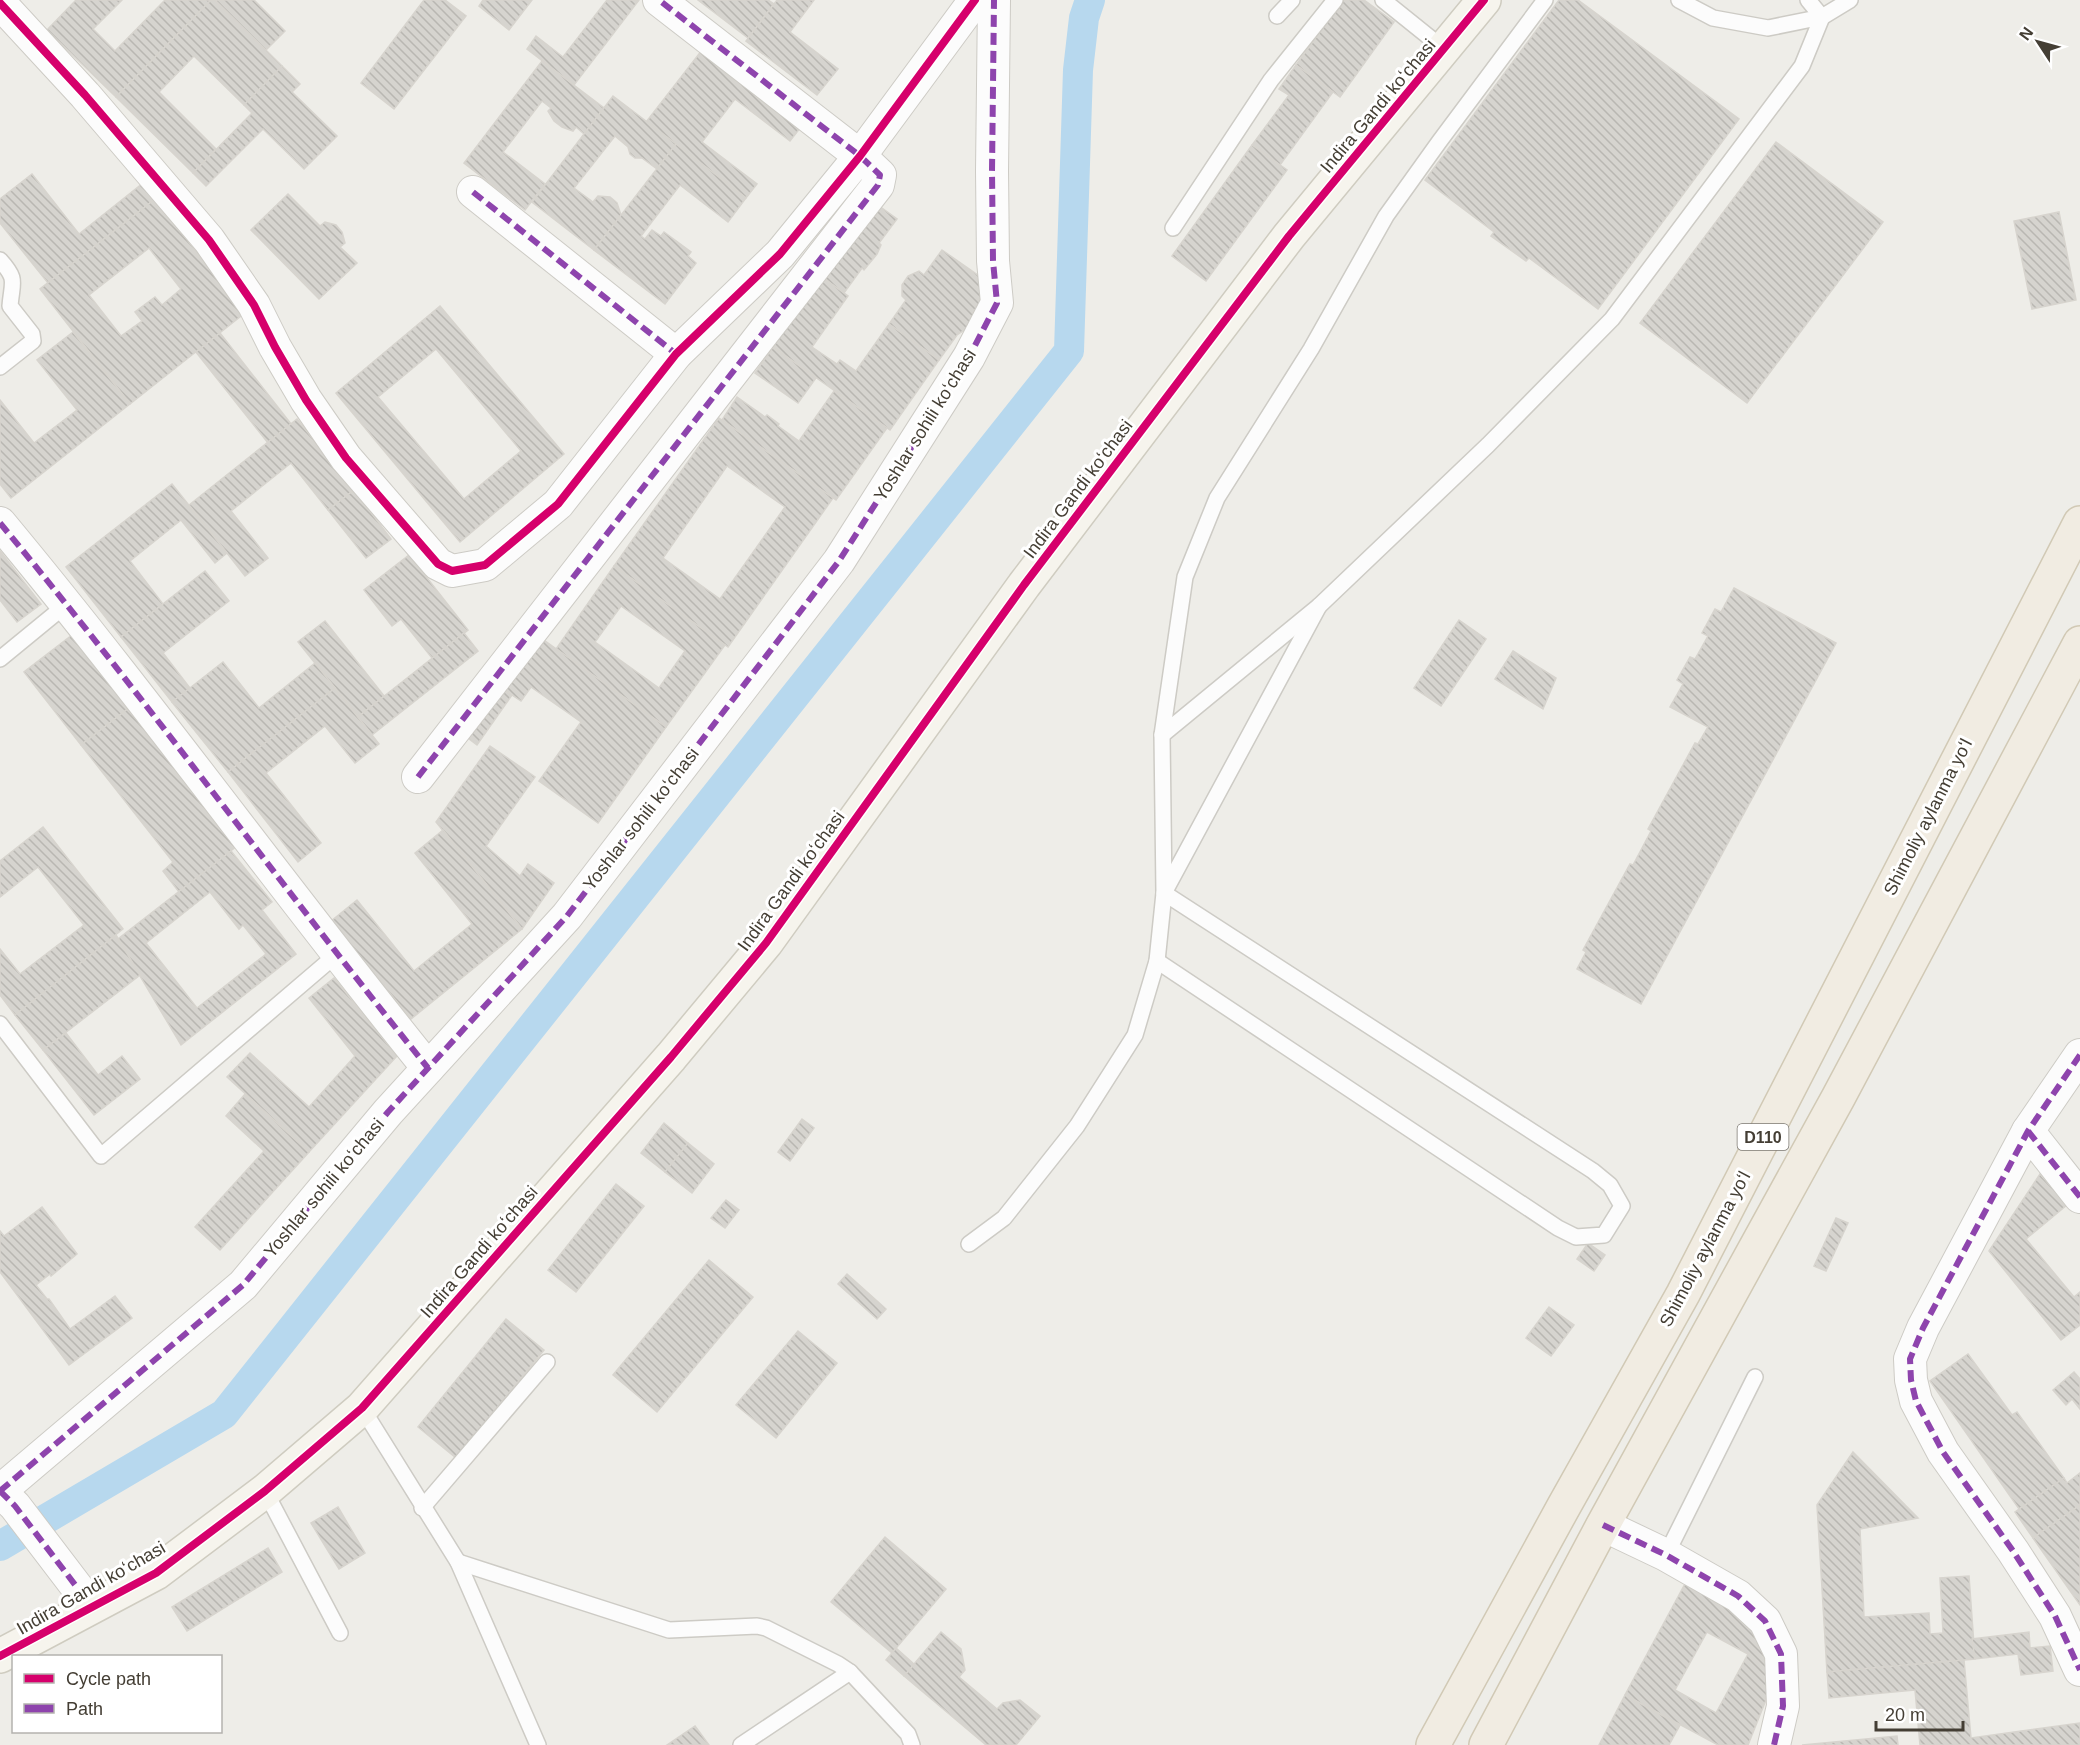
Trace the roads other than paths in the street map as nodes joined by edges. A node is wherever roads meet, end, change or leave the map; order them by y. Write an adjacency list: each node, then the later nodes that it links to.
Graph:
1 (658, 0): 16 (street)
2 (975, 0): 16 (street)
3 (994, 0): 35 (street, Yoshlar sohili koʻchasi)
4 (1292, 0): 13 (lane)
5 (1335, 0): 18 (lane)
6 (1383, 0): 15 (lane)
7 (1484, 0): 15 (street, Indira Gandi koʻchasi)
8 (1545, 0): 28 (lane)
9 (1679, 0): 14 (lane)
10 (1808, 0): 14 (lane)
11 (1850, 0): 14 (lane)
12 (0, 3): 20 (street)
13 (1277, 16)
14 (1822, 17): 25 (lane)
15 (1444, 49): 43 (street, Indira Gandi koʻchasi)
16 (860, 156): 20 (street); 29 (street)
17 (473, 192): 20 (street)
18 (1173, 228)
19 (0, 260): 21 (lane)
20 (676, 354)
21 (0, 367)
22 (0, 523): 24 (street)
23 (2080, 523): 39 (main road, Shimoliy aylanma yoʻl / D110)
24 (68, 604): 27 (lane); 31 (street)
25 (1319, 606): 28 (lane); 30 (lane)
26 (2080, 643): 40 (main road, D110)
27 (0, 659)
28 (1162, 735): 30 (lane)
29 (418, 777)
30 (1164, 893): 32 (lane); 32 (lane)
31 (336, 955): 33 (lane); 35 (street)
32 (1157, 961): 38 (lane)
33 (0, 1024)
34 (2080, 1055): 36 (street)
35 (428, 1068): 44 (street, Yoshlar sohili koʻchasi)
36 (2028, 1131): 37 (street); 53 (street)
37 (2080, 1197)
38 (969, 1244)
39 (1683, 1294): 40 (main road); 58 (main road, Shimoliy aylanma yoʻl / D110)
40 (1719, 1314): 47 (main road, D110)
41 (547, 1362): 46 (lane)
42 (1755, 1377): 48 (lane)
43 (362, 1408): 45 (street, Indira Gandi koʻchasi); 46 (lane)
44 (0, 1491): 50 (street)
45 (265, 1491): 50 (street, Indira Gandi koʻchasi); 51 (lane)
46 (422, 1508): 49 (lane)
47 (1603, 1525): 48 (street); 59 (main road, D110)
48 (1666, 1555): 60 (street)
49 (458, 1562): 54 (lane); 55 (lane)
50 (92, 1607): 52 (street, Indira Gandi koʻchasi)
51 (340, 1633)
52 (0, 1656)
53 (2080, 1670)
54 (850, 1672): 56 (lane); 57 (lane)
55 (538, 1745)
56 (741, 1745)
57 (912, 1745)
58 (1433, 1745)
59 (1486, 1745)
60 (1774, 1745)

